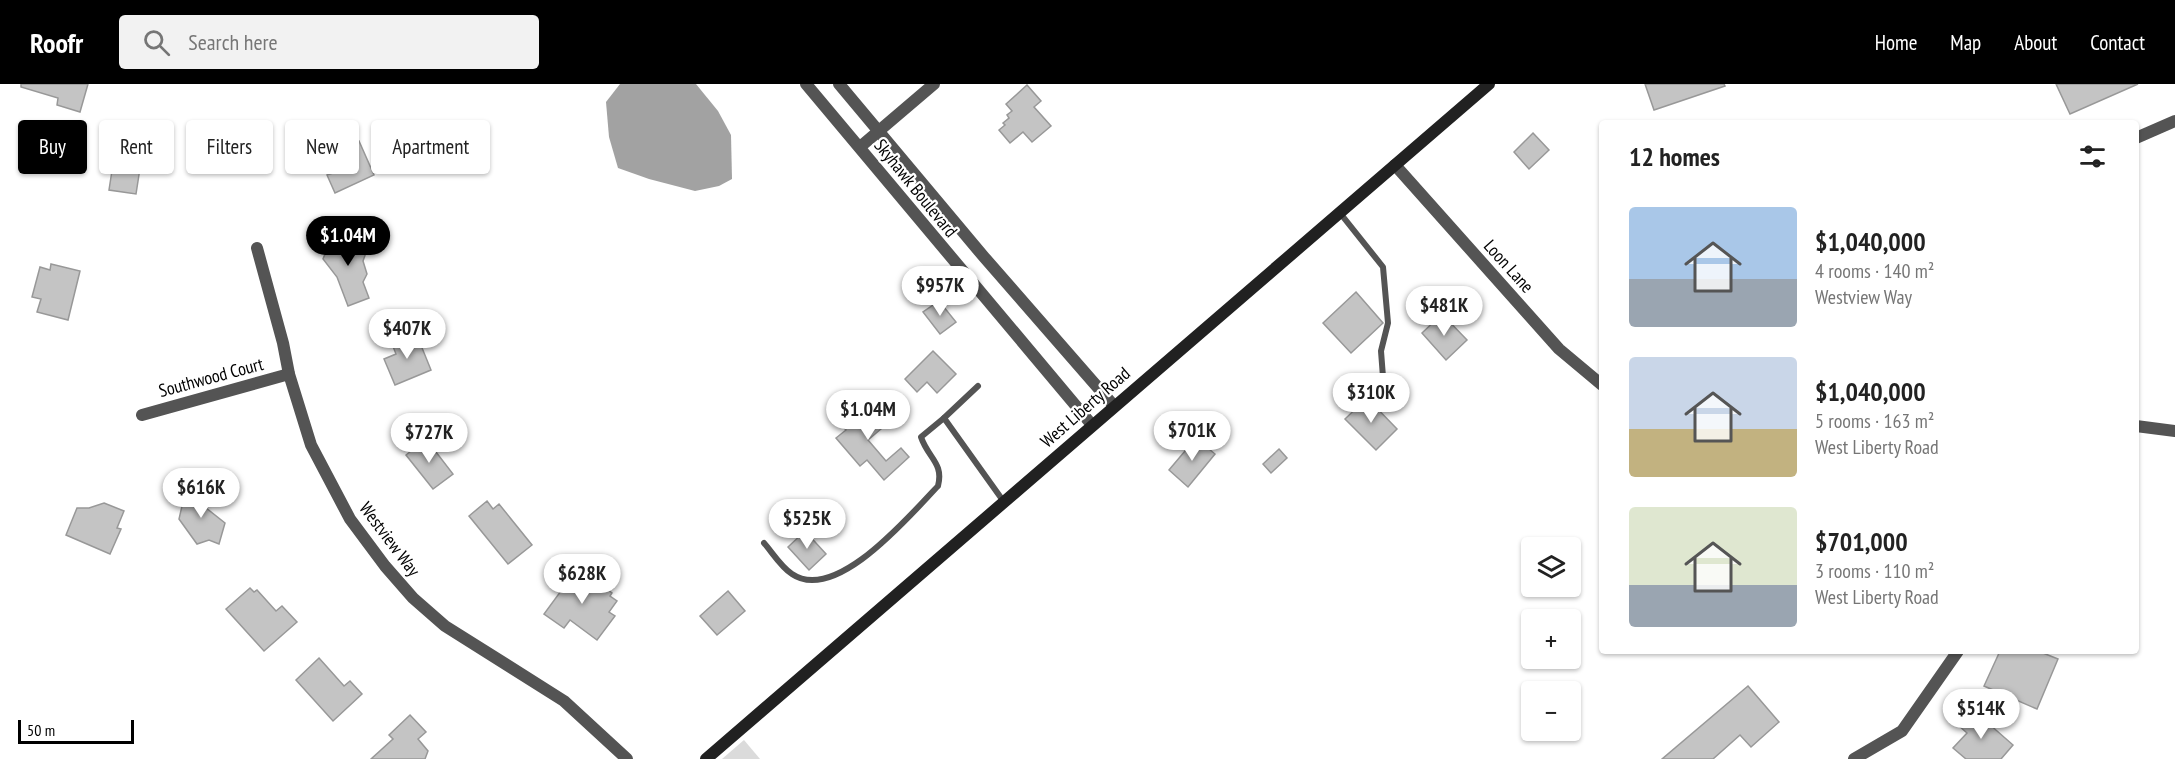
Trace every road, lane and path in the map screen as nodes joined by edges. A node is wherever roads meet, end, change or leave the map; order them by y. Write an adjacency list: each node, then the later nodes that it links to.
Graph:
1 (806, 84): 8 (street, Skyhawk Boulevard)
2 (838, 84): 6 (street, Skyhawk Boulevard)
3 (934, 84): 6 (street)
4 (1489, 84): 9 (main road, West Liberty Road)
5 (2175, 122): 7 (street)
6 (879, 132): 8 (street); 16 (street, Skyhawk Boulevard)
7 (2139, 137)
8 (860, 147): 19 (street, Skyhawk Boulevard)
9 (1395, 165): 10 (main road, West Liberty Road); 14 (street, Loon Lane)
10 (1340, 213): 13 (lane); 16 (main road, West Liberty Road)
11 (257, 248): 12 (street, Westview Way)
12 (289, 374): 17 (street, Southwood Court); 25 (street, Westview Way)
13 (1383, 377)
14 (1599, 383)
15 (978, 386): 18 (lane)
16 (1114, 406): 19 (main road, West Liberty Road)
17 (142, 415)
18 (944, 418): 22 (lane); 23 (lane)
19 (1092, 425): 22 (main road, West Liberty Road)
20 (2139, 426): 21 (street)
21 (2175, 432)
22 (1004, 502): 26 (main road, West Liberty Road)
23 (764, 543)
24 (1956, 654): 27 (street)
25 (627, 759)
26 (706, 759)
27 (1854, 759)

